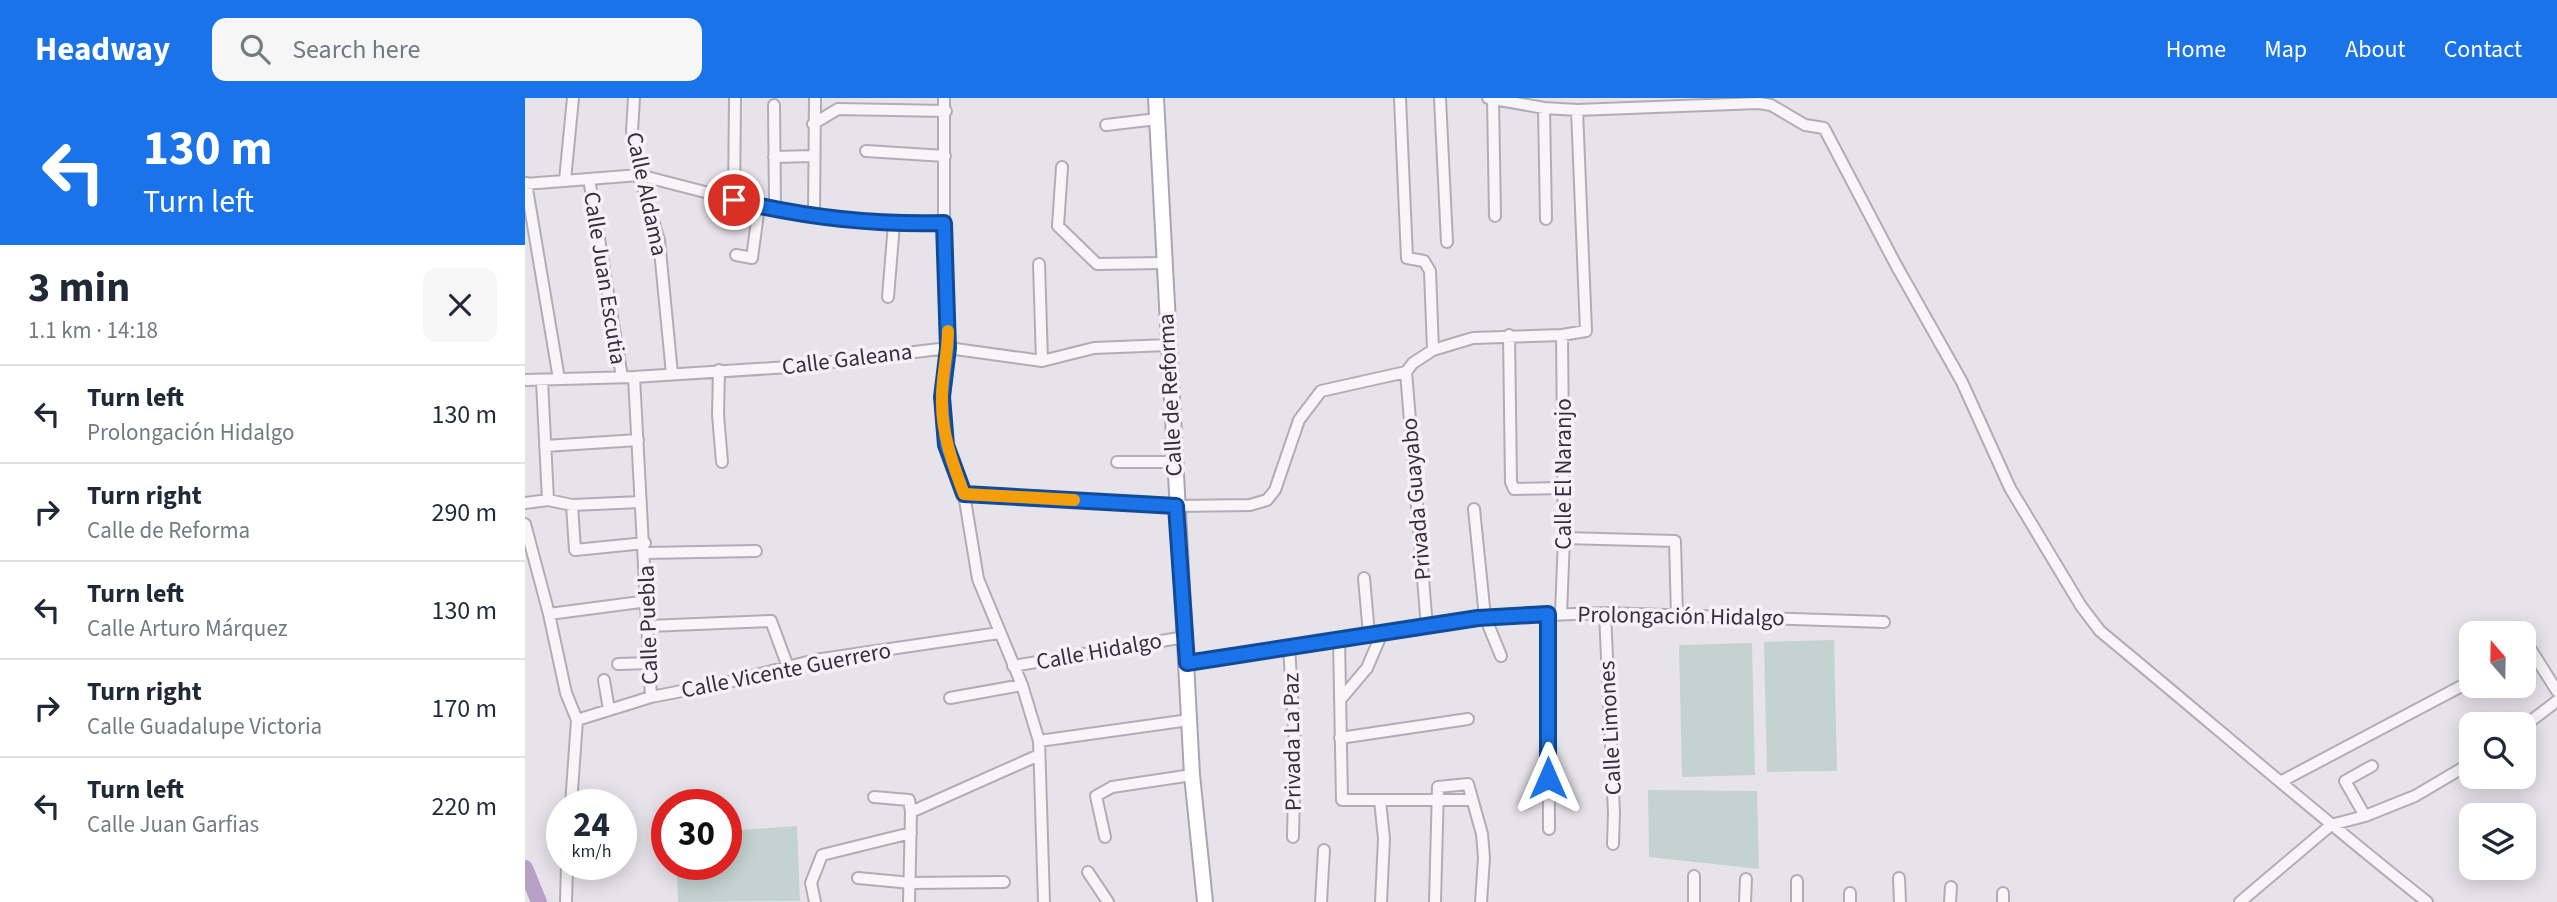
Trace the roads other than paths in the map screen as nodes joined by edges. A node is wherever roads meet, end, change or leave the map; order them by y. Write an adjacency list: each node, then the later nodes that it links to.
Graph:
1 (573, 98): 24 (street)
2 (634, 98): 22 (street, Calle Aldama)
3 (735, 98): 26 (street)
4 (815, 98): 15 (street)
5 (944, 98): 13 (street)
6 (1156, 98): 14 (main road, Calle de Reforma)
7 (1400, 98): 43 (street)
8 (1440, 98): 34 (street)
9 (1490, 99): 11 (street); 30 (street)
10 (774, 105): 20 (street)
11 (1544, 108): 12 (street); 31 (street)
12 (1577, 110): 40 (street); 113 (street)
13 (946, 111): 15 (street); 19 (street)
14 (1157, 119): 16 (street); 36 (main road, Calle de Reforma)
15 (813, 124): 18 (street)
16 (1106, 125)
17 (866, 151): 19 (street)
18 (814, 156): 20 (street); 29 (street)
19 (945, 156): 32 (street)
20 (774, 157): 28 (street)
21 (1062, 167): 36 (street)
22 (639, 175): 23 (street); 26 (street); 47 (street, Calle Aldama)
23 (589, 179): 24 (street); 48 (street, Calle Juan Escutia)
24 (565, 180): 25 (street)
25 (525, 183): 50 (street)
26 (734, 200): 27 (street)
27 (759, 206): 28 (street); 35 (street)
28 (775, 207): 29 (street)
29 (814, 216): 33 (street)
30 (1495, 216)
31 (1546, 219)
32 (944, 223): 33 (street); 42 (street)
33 (894, 224): 38 (street)
34 (1447, 242)
35 (736, 255)
36 (1163, 263): 41 (main road, Calle de Reforma)
37 (1039, 264): 44 (street)
38 (888, 297)
39 (1509, 335): 40 (street); 43 (street); 58 (street)
40 (1562, 335): 58 (street, Calle El Naranjo)
41 (1168, 345): 44 (street, Calle Galeana); 57 (main road, Calle de Reforma)
42 (948, 348): 44 (street, Calle Galeana); 45 (street, Calle Galeana); 59 (street)
43 (1433, 350): 46 (street)
44 (1042, 360)
45 (719, 370): 47 (street, Calle Galeana); 55 (street)
46 (1406, 372): 64 (street); 80 (street, Privada Guayabo)
47 (672, 374): 49 (street, Calle Galeana)
48 (622, 377): 49 (street, Calle Galeana); 50 (street, Calle Galeana)
49 (634, 377): 53 (street, Calle Puebla)
50 (559, 379): 52 (street, Calle Galeana)
51 (525, 380): 52 (street, Calle Galeana)
52 (542, 381): 54 (street)
53 (638, 440): 54 (street); 61 (street, Calle Puebla)
54 (545, 446): 60 (street)
55 (722, 462)
56 (1117, 462): 57 (street)
57 (1174, 462): 64 (main road, Calle de Reforma)
58 (1564, 488): 67 (street, Calle El Naranjo)
59 (964, 494): 64 (street); 81 (street)
60 (548, 500): 62 (street); 63 (street)
61 (641, 502): 63 (street); 68 (street, Calle Puebla)
62 (525, 503)
63 (572, 505): 68 (street)
64 (1176, 506): 84 (main road, Calle de Reforma)
65 (1474, 509): 76 (street)
66 (525, 524): 73 (street)
67 (1564, 538): 75 (street, Calle El Naranjo); 77 (street)
68 (645, 548): 69 (street); 71 (street, Calle Puebla)
69 (756, 551)
70 (1364, 578): 83 (street)
71 (648, 601): 73 (street); 79 (street, Calle Puebla)
72 (1605, 613): 75 (street, Prolongación Hidalgo); 77 (street, Prolongación Hidalgo); 126 (street, Calle Limones)
73 (549, 614): 105 (street)
74 (1548, 614): 75 (street, Prolongación Hidalgo); 76 (street, Prolongación Hidalgo); 122 (street)
75 (1561, 614)
76 (1485, 617): 80 (street, Prolongación Hidalgo); 87 (street)
77 (1677, 617): 78 (street, Prolongación Hidalgo)
78 (1884, 622)
79 (648, 626): 90 (street, Calle Puebla); 93 (street)
80 (1427, 627): 82 (street, Prolongación Hidalgo)
81 (999, 633): 92 (street); 93 (street, Calle Vicente Guerrero)
82 (1382, 633): 83 (street, Prolongación Hidalgo); 100 (street)
83 (1369, 635): 85 (street, Prolongación Hidalgo)
84 (1185, 637): 91 (main road, Calle de Reforma); 92 (street, Calle Hidalgo)
85 (1339, 639): 86 (street, Prolongación Hidalgo); 100 (street)
86 (1289, 646): 91 (street, Prolongación Hidalgo); 124 (street, Privada La Paz)
87 (1501, 656)
88 (2536, 658): 97 (street)
89 (618, 663): 90 (street)
90 (650, 663): 98 (street, Calle Puebla)
91 (1187, 663): 106 (main road, Calle de Reforma)
92 (1013, 666): 95 (street)
93 (788, 667): 98 (street, Calle Vicente Guerrero)
94 (604, 680): 102 (street)
95 (1022, 685): 99 (street); 108 (street)
96 (2459, 687): 113 (street)
97 (2557, 691)
98 (651, 697): 102 (street, Calle Vicente Guerrero)
99 (950, 698)
100 (1340, 700): 107 (street)
101 (2557, 701): 103 (street)
102 (610, 710): 105 (street, Calle Vicente Guerrero)
103 (2536, 717)
104 (1468, 719): 107 (street)
105 (577, 720): 114 (street)
106 (1189, 720): 108 (street); 112 (main road, Calle de Reforma)
107 (1340, 738): 117 (street)
108 (1039, 741): 109 (street)
109 (1039, 755): 119 (street); 141 (street)
110 (2372, 766): 120 (street)
111 (2459, 770): 120 (street)
112 (1192, 775): 125 (street); 143 (main road, Calle de Reforma)
113 (2282, 781): 121 (street)
114 (572, 789)
115 (874, 797): 119 (street)
116 (1436, 799): 117 (street); 118 (street); 118 (street); 146 (street)
117 (1380, 800): 145 (street)
118 (1472, 800): 147 (street)
119 (910, 806): 123 (street)
120 (2365, 816): 121 (street)
121 (2331, 825): 153 (street); 154 (street)
122 (1549, 829)
123 (911, 833): 136 (street); 139 (street)
124 (1293, 837)
125 (1105, 838)
126 (1613, 844)
127 (1324, 850): 144 (street)
128 (1088, 872): 142 (street)
129 (1694, 876): 148 (street)
130 (858, 878): 136 (street)
131 (1899, 878): 151 (street)
132 (1746, 879): 149 (street)
133 (567, 880): 138 (street)
134 (1797, 881): 150 (street)
135 (1005, 882): 136 (street)
136 (911, 883): 140 (street)
137 (1951, 887): 152 (street)
138 (566, 902)
139 (815, 902)
140 (909, 902)
141 (1044, 902)
142 (1108, 902)
143 (1205, 902)
144 (1321, 902)
145 (1381, 902)
146 (1435, 902)
147 (1481, 902)
148 (1694, 902)
149 (1745, 902)
150 (1797, 902)
151 (1900, 902)
152 (1950, 902)
153 (2240, 902)
154 (2427, 902)

